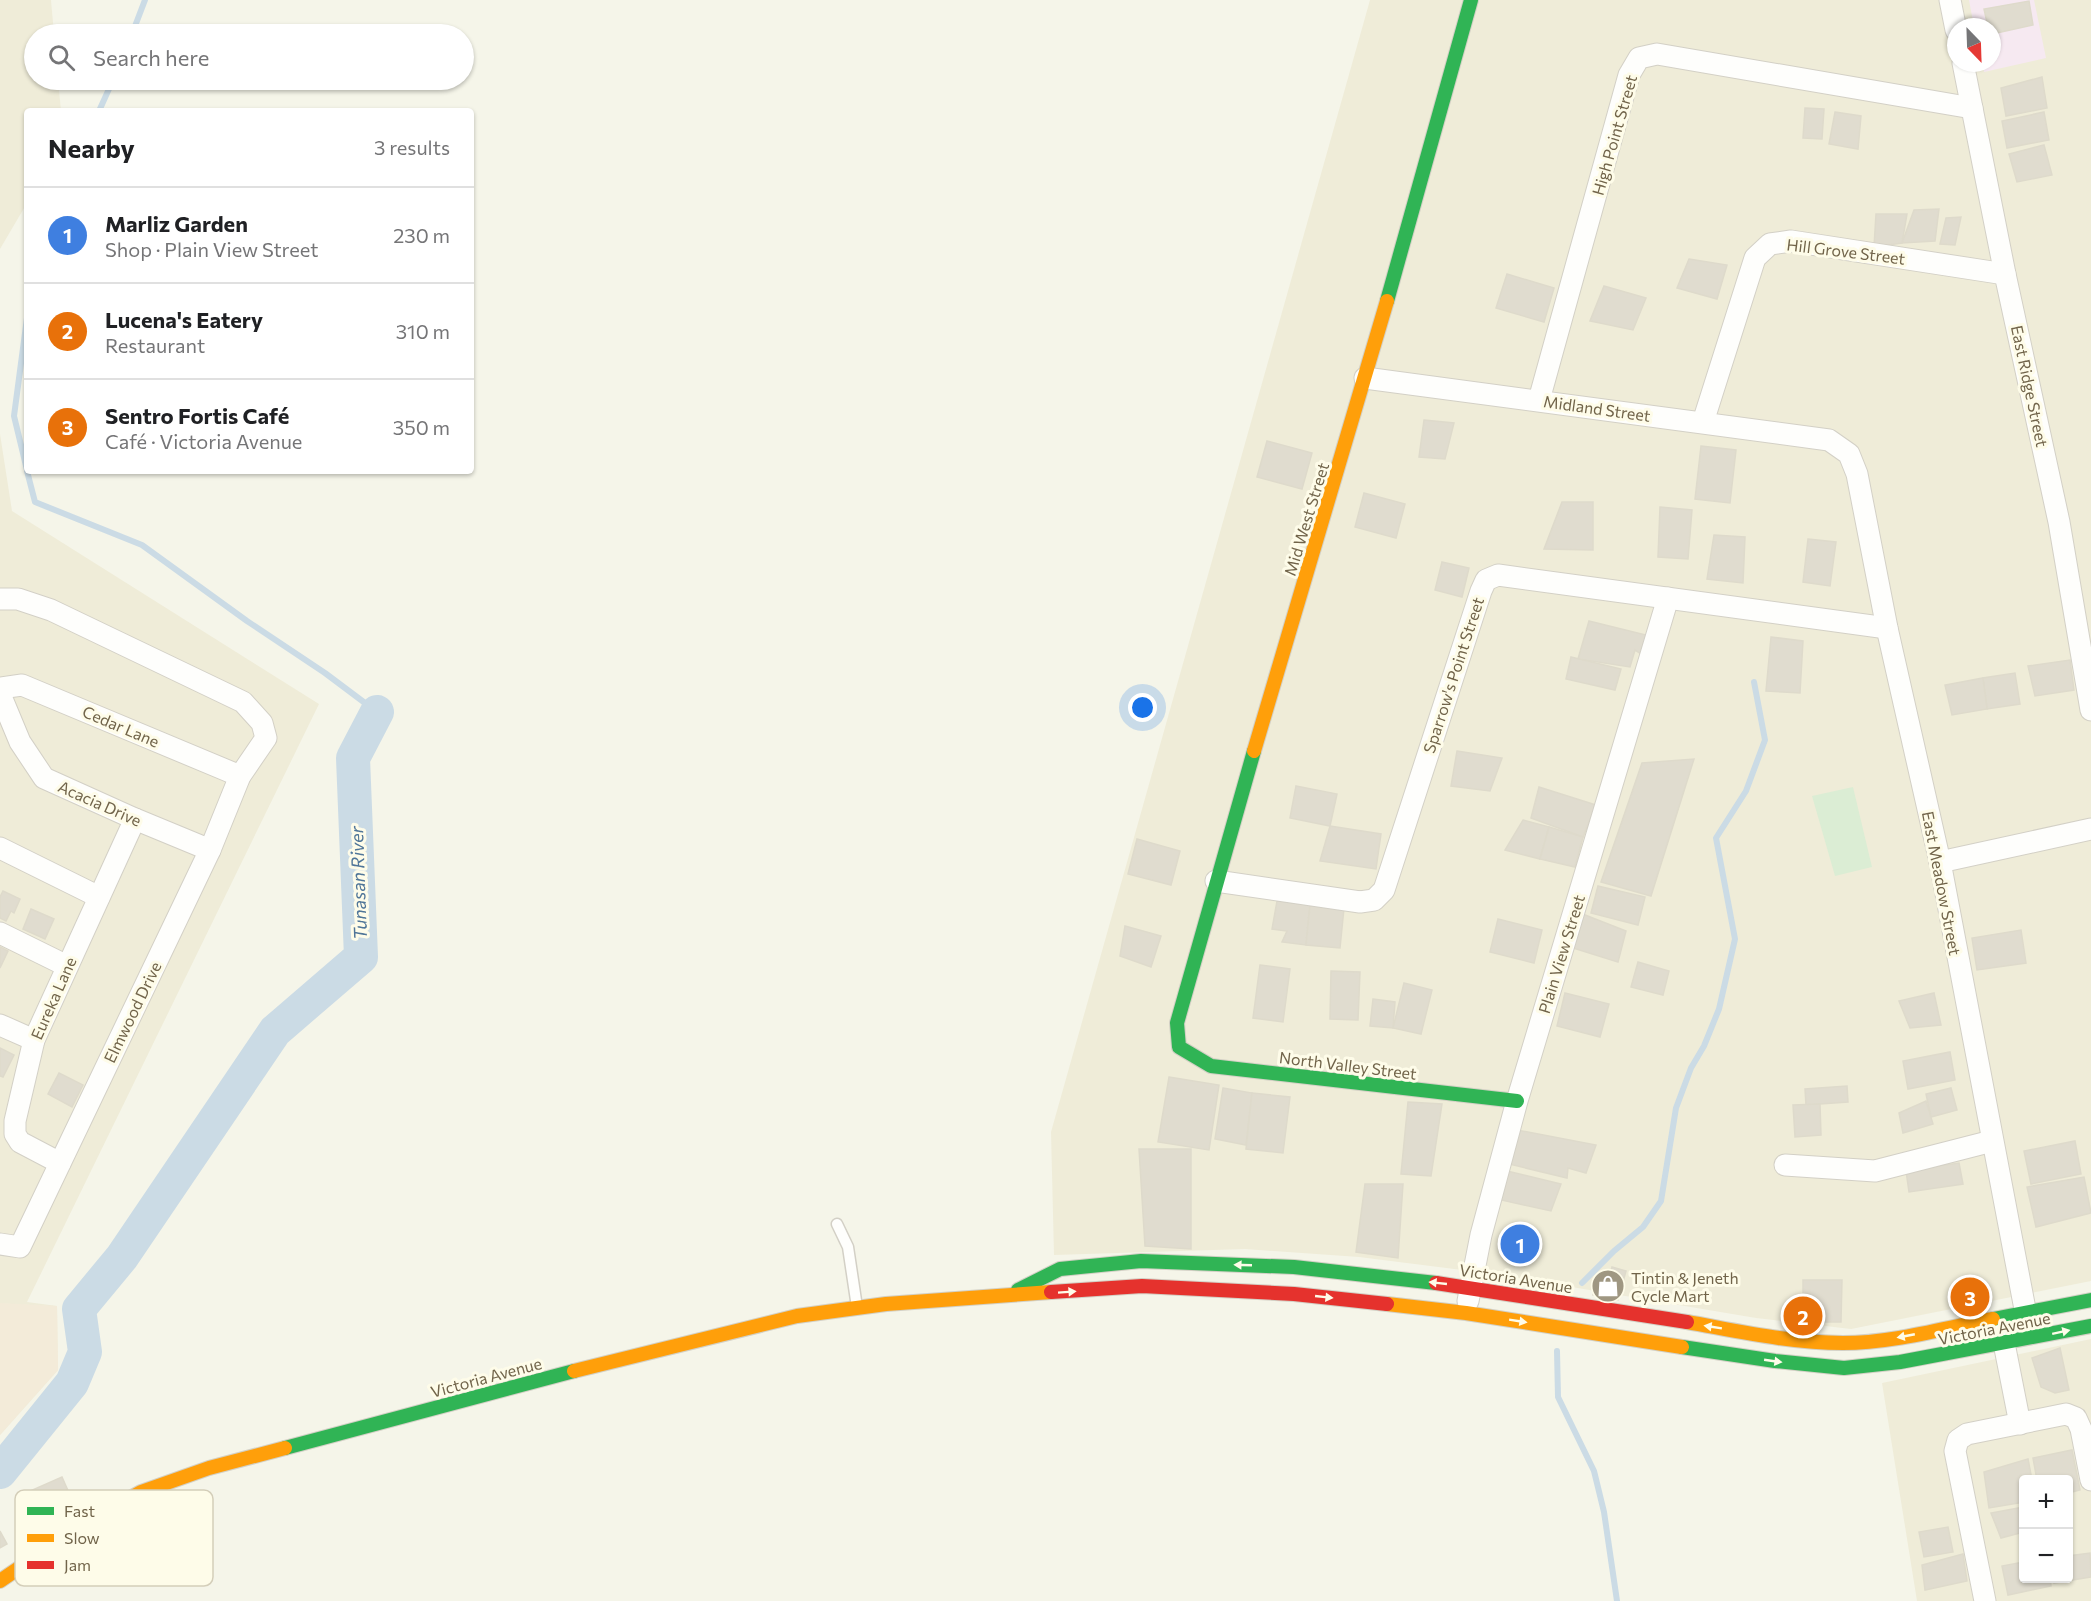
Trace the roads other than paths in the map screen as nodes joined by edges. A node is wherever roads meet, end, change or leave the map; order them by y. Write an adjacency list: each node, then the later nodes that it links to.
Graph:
1 (1471, 0): 7 (main road, Mid West Street)
2 (1950, 0): 3 (street)
3 (1954, 18)
4 (1965, 72): 5 (street, East Ridge Street)
5 (1972, 108): 6 (street, East Ridge Street); 8 (street, High Point Street)
6 (2006, 274): 9 (street, Hill Grove Street); 16 (street, East Ridge Street)
7 (1365, 378): 8 (street, Midland Street); 23 (main road, Mid West Street)
8 (1539, 400): 9 (street, Midland Street)
9 (1703, 422): 10 (street, Midland Street)
10 (1829, 440): 13 (street, East Meadow Street)
11 (1668, 598): 13 (street, Sparrow's Point Street); 23 (street, Sparrow's Point Street); 30 (street, Plain View Street)
12 (0, 599): 17 (street, Elmwood Drive)
13 (1887, 628): 22 (street, East Meadow Street)
14 (0, 688): 17 (street, Cedar Lane)
15 (0, 694): 18 (street, Acacia Drive)
16 (2091, 710)
17 (240, 776): 21 (street, Elmwood Drive)
18 (135, 819): 21 (street, Acacia Drive); 24 (street, Eureka Lane)
19 (2091, 829): 22 (street)
20 (0, 848): 24 (street)
21 (210, 850): 32 (street, Elmwood Drive)
22 (1940, 862): 31 (street, East Meadow Street)
23 (1216, 881): 29 (main road, Mid West Street)
24 (99, 897): 26 (street, Eureka Lane)
25 (0, 933): 26 (street)
26 (67, 966): 28 (street, Eureka Lane)
27 (0, 1024): 28 (street)
28 (34, 1040): 32 (street, Eureka Lane)
29 (1179, 1047): 30 (main road, North Valley Street)
30 (1517, 1101): 38 (street, Plain View Street)
31 (1992, 1141): 33 (street); 43 (street, East Meadow Street)
32 (60, 1163): 35 (street, Elmwood Drive)
33 (1785, 1165)
34 (837, 1224): 41 (lane)
35 (10, 1245)
36 (1141, 1261): 37 (main road); 38 (main road, Victoria Avenue, one-way to 36); 39 (main road, Victoria Avenue)
37 (1142, 1286): 39 (main road, Victoria Avenue, one-way to 37); 42 (main road, Victoria Avenue, one-way to 42)
38 (1470, 1287): 42 (street, Plain View Street); 47 (main road, Victoria Avenue, one-way to 38)
39 (1008, 1295): 41 (main road, Victoria Avenue)
40 (2091, 1300): 43 (main road, Victoria Avenue)
41 (857, 1308): 52 (main road, Victoria Avenue)
42 (1466, 1313): 49 (main road, Victoria Avenue, one-way to 49)
43 (2026, 1314): 44 (main road, Victoria Avenue); 46 (street, East Meadow Street)
44 (2000, 1318): 47 (main road, Victoria Avenue, one-way to 47); 48 (street)
45 (2091, 1326): 46 (main road, Victoria Avenue, one-way to 45)
46 (2031, 1339): 48 (main road, Victoria Avenue)
47 (1843, 1343): 49 (main road)
48 (2004, 1343): 49 (main road, Victoria Avenue); 50 (street)
49 (1844, 1368)
50 (2020, 1424): 51 (street); 55 (street)
51 (2091, 1480)
52 (147, 1490)
53 (15, 1570): 54 (main road, Victoria Avenue)
54 (0, 1581)
55 (1986, 1601)

